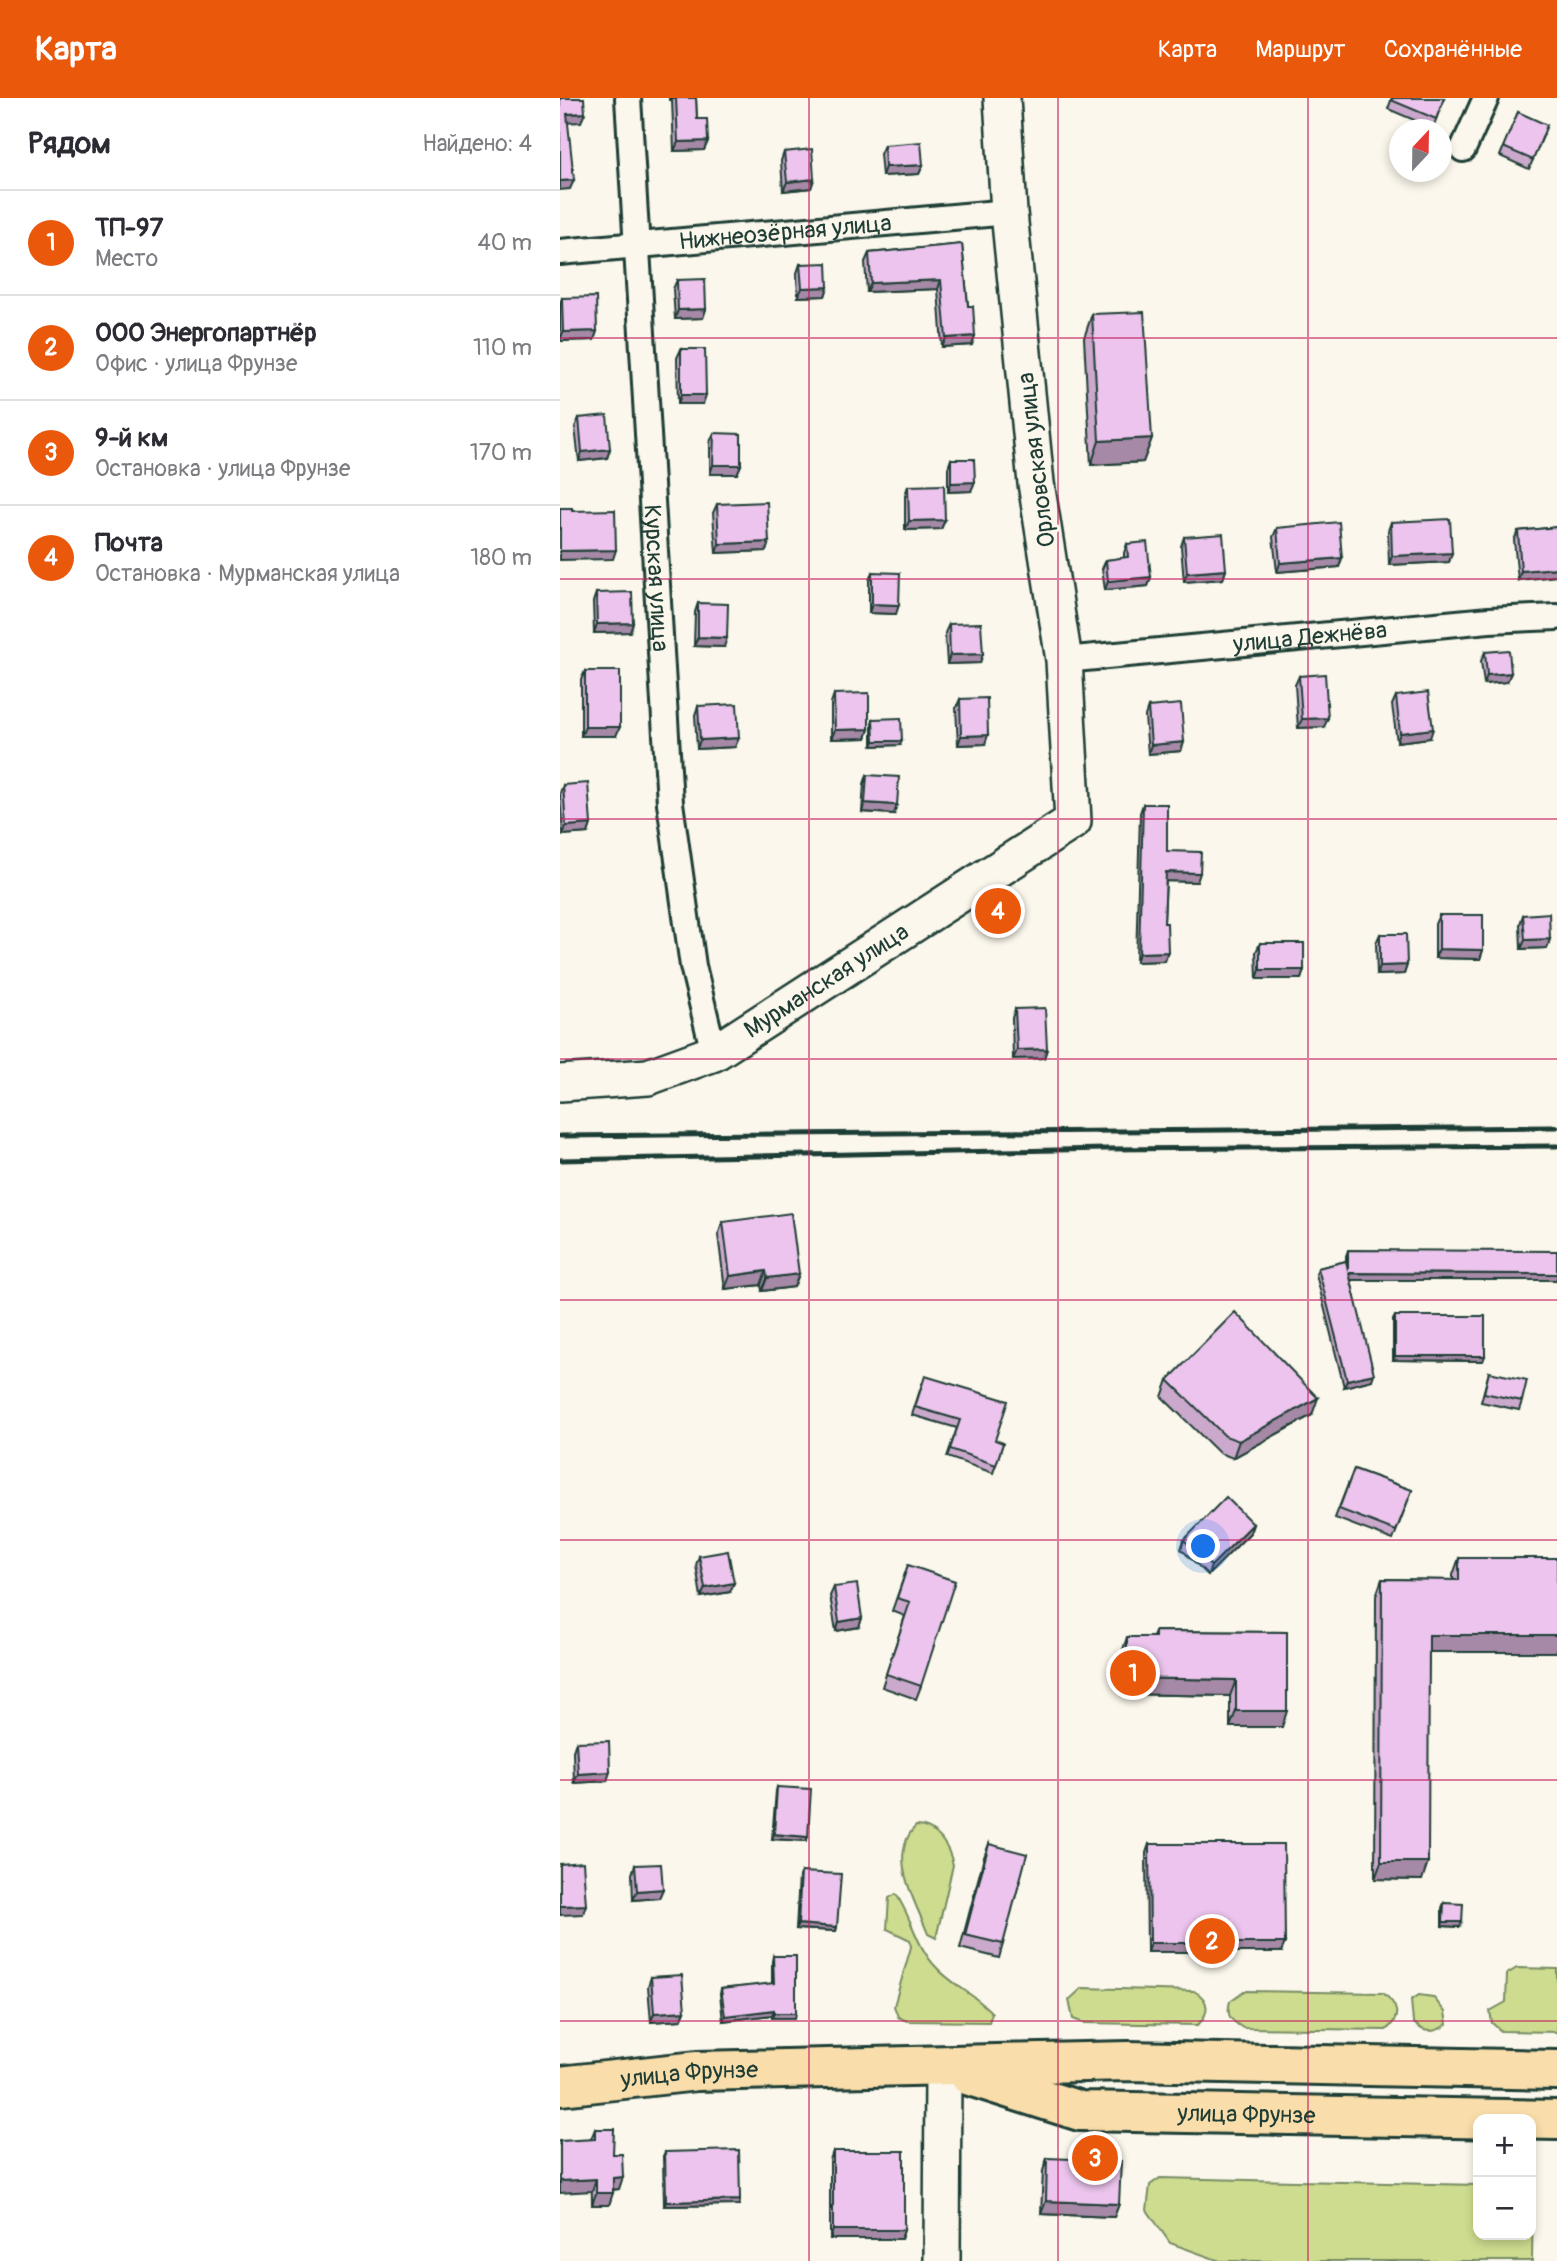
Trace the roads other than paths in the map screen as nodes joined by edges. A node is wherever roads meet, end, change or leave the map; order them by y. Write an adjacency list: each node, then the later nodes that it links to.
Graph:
1 (628, 98): 6 (street, Курская улица)
2 (1002, 98): 5 (main road, Орловская улица)
3 (1486, 98): 4 (street)
4 (1463, 149)
5 (1009, 212): 6 (street, Нижнеозёрная улица); 9 (main road, Орловская улица)
6 (635, 246): 7 (street, Нижнеозёрная улица); 11 (street, Курская улица)
7 (560, 252)
8 (1557, 617): 9 (street, улица Дежнёва)
9 (1064, 660): 10 (main road, Орловская улица)
10 (1073, 821): 11 (main road, Мурманская улица)
11 (714, 1054): 12 (main road, Мурманская улица)
12 (560, 1083)
13 (943, 2068): 14 (main road, улица Фрунзе); 15 (main road, улица Фрунзе); 16 (main road, улица Фрунзе); 17 (main road)
14 (1557, 2070)
15 (560, 2086)
16 (1557, 2120)
17 (942, 2261)

